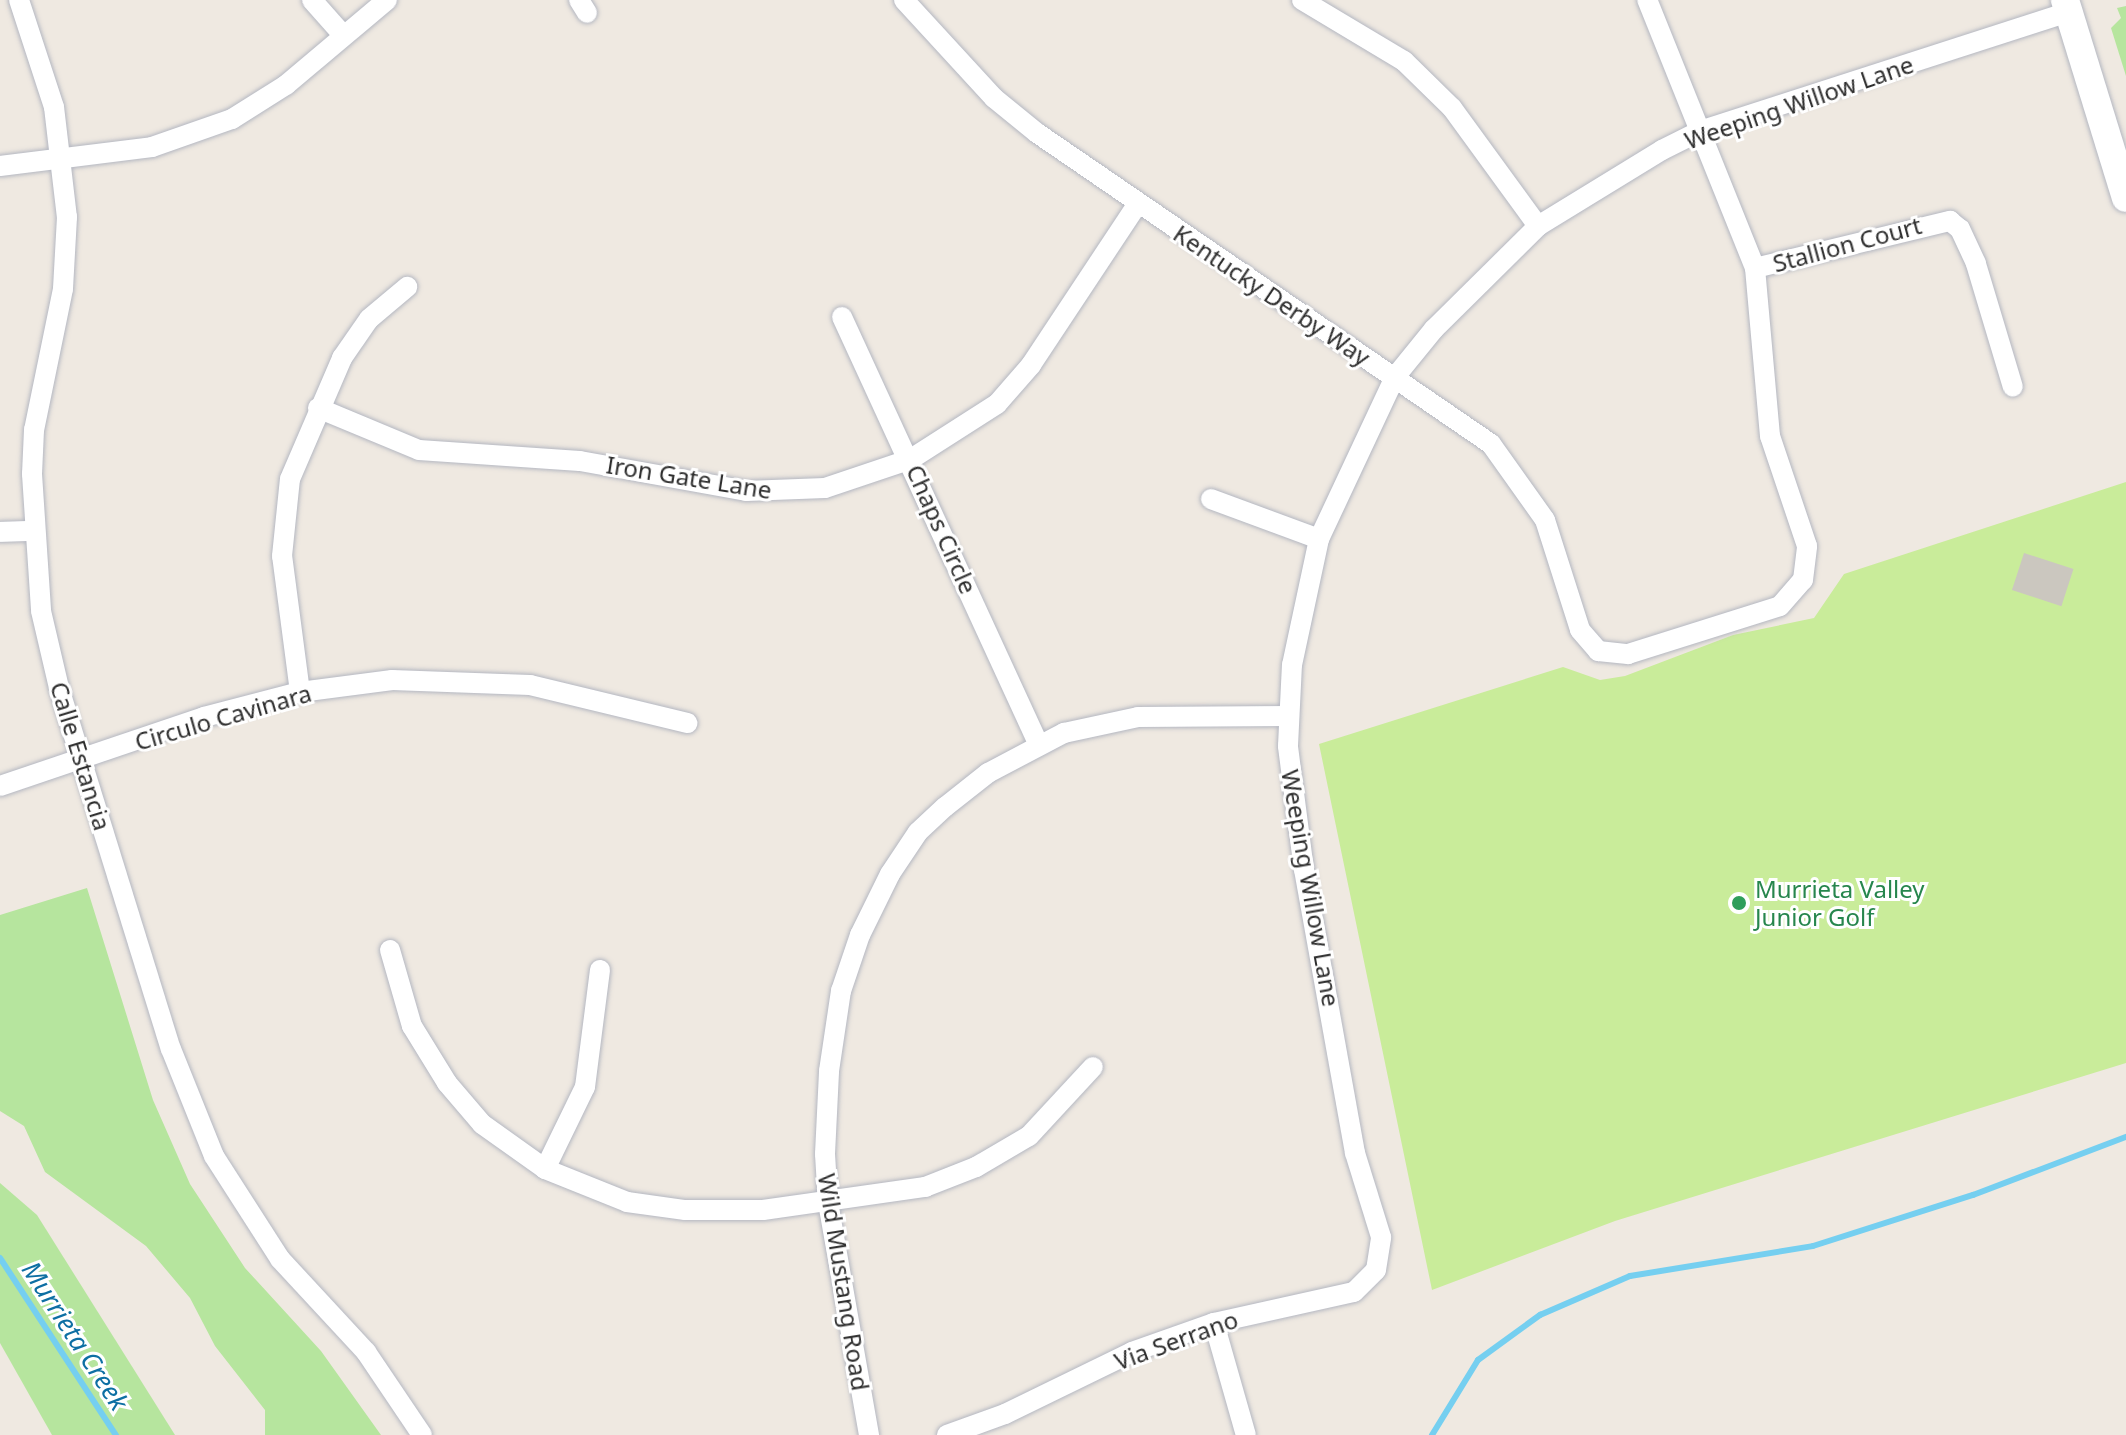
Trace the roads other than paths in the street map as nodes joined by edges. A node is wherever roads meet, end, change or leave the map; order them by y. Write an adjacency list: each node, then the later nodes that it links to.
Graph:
1 (19, 0): 10 (street, Calle Estancia)
2 (312, 0): 8 (street)
3 (387, 0): 8 (street)
4 (904, 0): 13 (street, Kentucky Derby Way)
5 (1302, 0): 14 (street)
6 (1647, 0): 9 (street)
7 (2066, 6): 9 (street, Weeping Willow Lane); 12 (main road)
8 (343, 35): 10 (street)
9 (1700, 131): 14 (street, Weeping Willow Lane); 15 (street)
10 (62, 156): 11 (street); 23 (street, Calle Estancia)
11 (0, 166)
12 (2126, 198)
13 (1137, 205): 18 (street, Kentucky Derby Way); 21 (street, Iron Gate Lane)
14 (1538, 226): 18 (street, Weeping Willow Lane)
15 (1755, 268): 18 (street, Kentucky Derby Way); 19 (street, Stallion Court)
16 (407, 287): 20 (street)
17 (842, 317): 21 (street, Chaps Circle)
18 (1395, 377): 25 (street, Weeping Willow Lane)
19 (2013, 387)
20 (318, 408): 21 (street, Iron Gate Lane); 26 (street)
21 (911, 459): 29 (street, Chaps Circle)
22 (1211, 499): 25 (street)
23 (32, 531): 24 (street); 30 (street, Calle Estancia)
24 (0, 532)
25 (1319, 539): 27 (street, Weeping Willow Lane)
26 (300, 692): 28 (street, Circulo Cavinara); 30 (street, Circulo Cavinara)
27 (1289, 716): 29 (street, Wild Mustang Road); 37 (street, Weeping Willow Lane)
28 (687, 723)
29 (1038, 744): 36 (street, Wild Mustang Road)
30 (82, 761): 31 (street, Circulo Cavinara); 39 (street, Calle Estancia)
31 (0, 786)
32 (390, 950): 35 (street)
33 (600, 970): 35 (street)
34 (1093, 1067): 36 (street)
35 (545, 1169): 36 (street)
36 (828, 1203): 40 (street, Wild Mustang Road)
37 (1381, 1237): 38 (street, Via Serrano)
38 (1214, 1323): 41 (street, Via Serrano); 42 (street)
39 (422, 1435)
40 (869, 1435)
41 (947, 1435)
42 (1246, 1435)

